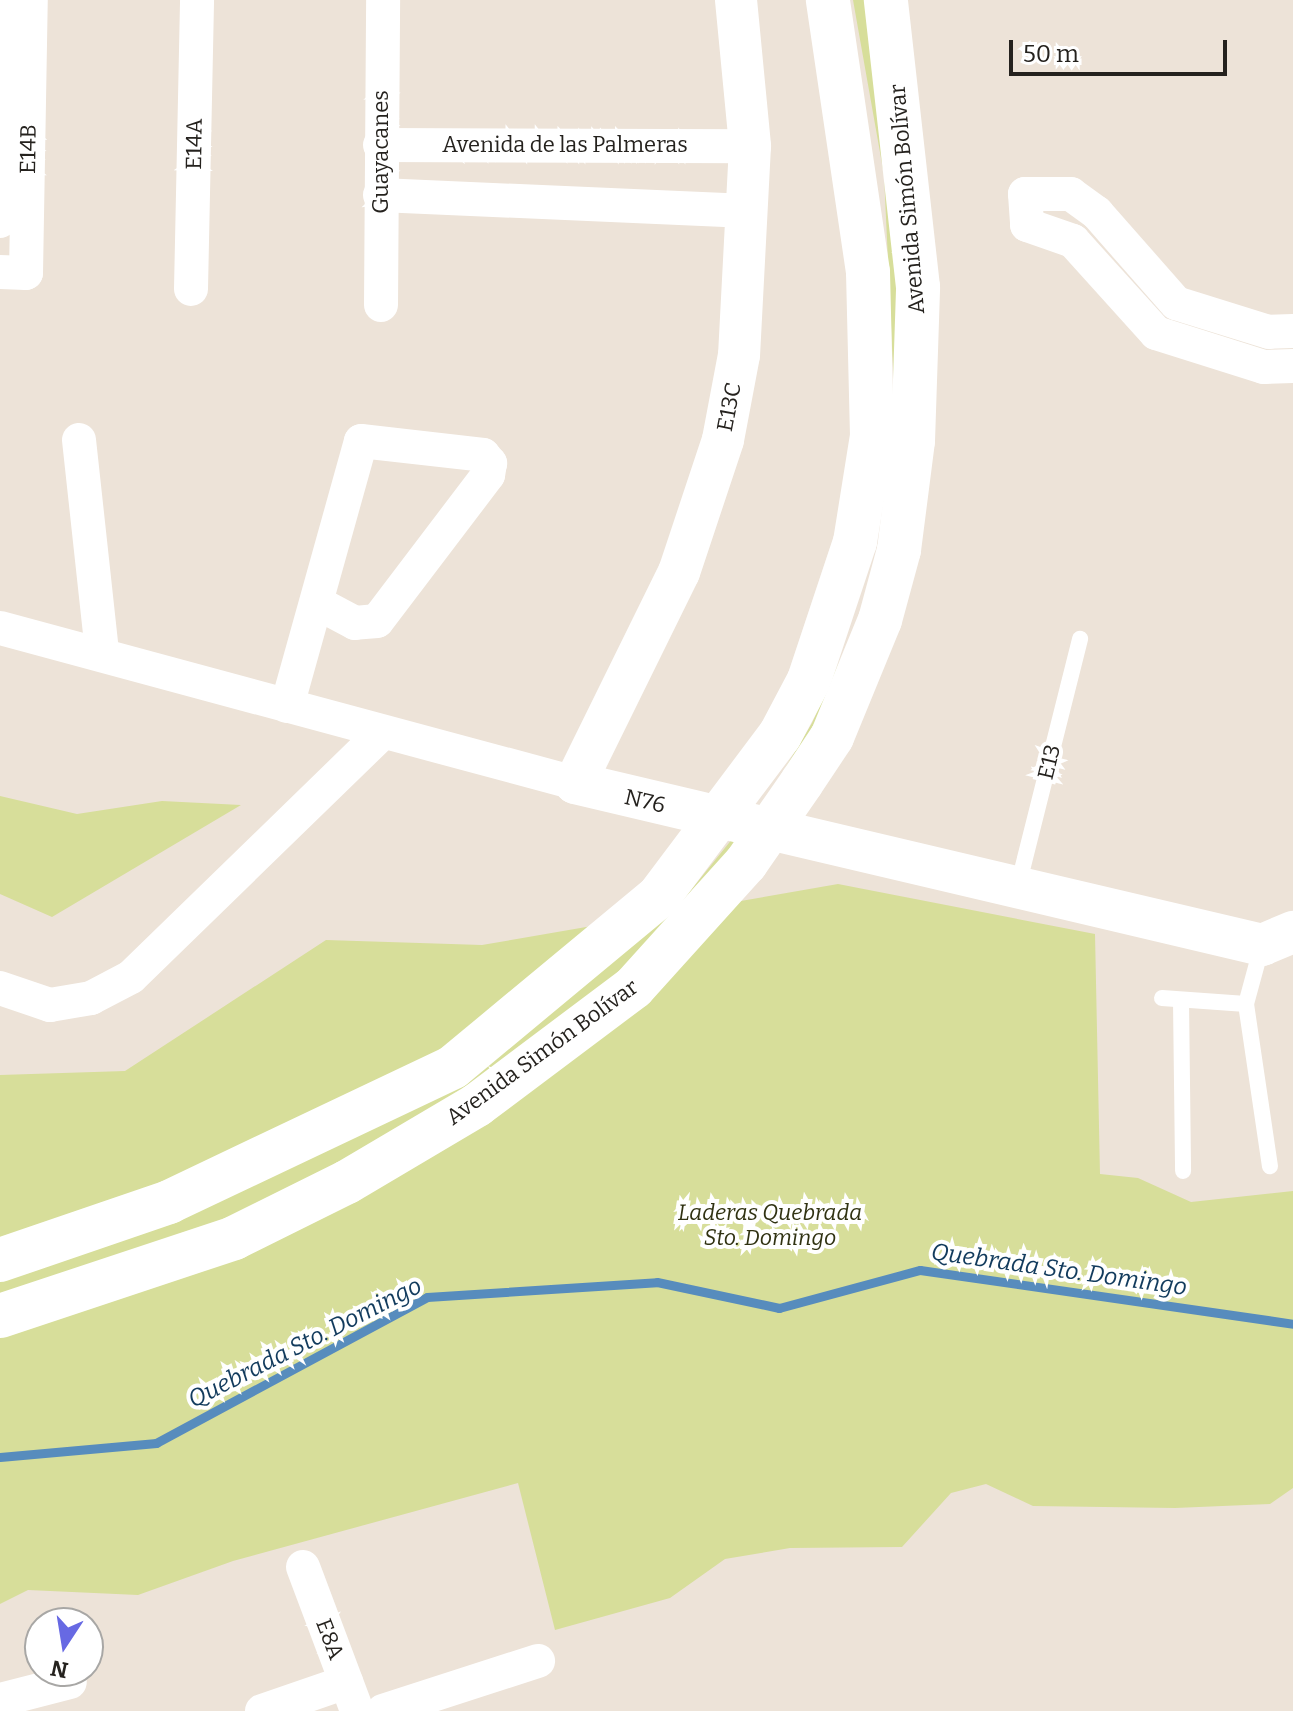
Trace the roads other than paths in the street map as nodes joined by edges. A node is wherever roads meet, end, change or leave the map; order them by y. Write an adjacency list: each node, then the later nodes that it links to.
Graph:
1 (4, 0): 12 (street, E14B)
2 (31, 0): 13 (street, E14B)
3 (197, 0): 14 (street, E14A)
4 (383, 0): 8 (street, Guayacanes)
5 (736, 0): 9 (street, E13C)
6 (828, 0): 34 (highway, Avenida Simón Bolívar)
7 (886, 0): 35 (highway, Avenida Simón Bolívar)
8 (380, 145): 9 (street, Avenida de las Palmeras); 10 (street, Guayacanes)
9 (750, 146): 11 (street, E13C)
10 (380, 195): 11 (street); 15 (street, Guayacanes)
11 (748, 211): 25 (street, E13C)
12 (0, 221)
13 (0, 272)
14 (191, 289)
15 (381, 305)
16 (1293, 331): 17 (street)
17 (1293, 366)
18 (79, 440): 22 (street)
19 (320, 604): 19 (street); 23 (street)
20 (0, 628): 22 (street, N76)
21 (1080, 639): 26 (lane, E13)
22 (102, 653): 23 (street, N76)
23 (287, 706): 24 (street, N76)
24 (383, 732): 25 (street, N76); 28 (street)
25 (575, 783): 26 (street, N76)
26 (1018, 886): 27 (street, N76)
27 (1277, 939): 31 (lane)
28 (0, 988)
29 (1162, 998): 30 (lane)
30 (1181, 1001): 31 (lane); 33 (lane)
31 (1246, 1004): 32 (lane)
32 (1270, 1166)
33 (1183, 1171)
34 (0, 1260)
35 (0, 1316)
36 (303, 1567): 39 (street, E8A)
37 (538, 1661): 42 (street)
38 (51, 1687): 40 (street)
39 (351, 1696): 41 (street)
40 (0, 1700)
41 (262, 1711)
42 (383, 1711)

